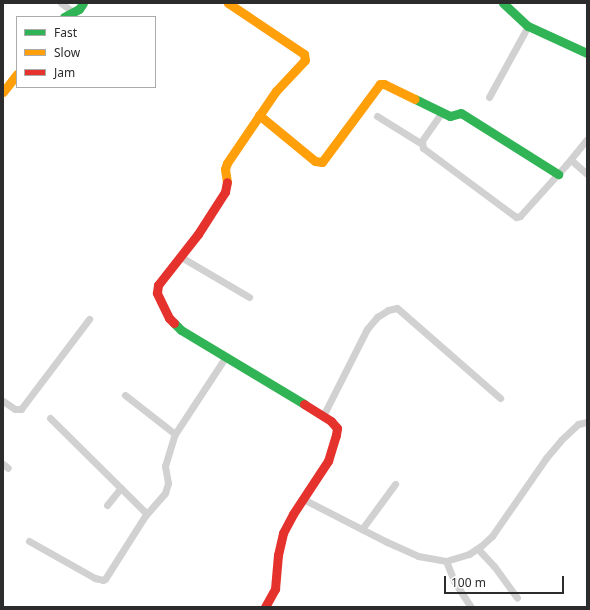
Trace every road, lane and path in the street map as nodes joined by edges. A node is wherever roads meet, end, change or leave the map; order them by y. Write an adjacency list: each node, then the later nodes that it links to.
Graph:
1 (62, 3): 5 (street)
2 (83, 3): 5 (street)
3 (228, 3): 13 (street)
4 (503, 3): 7 (street)
5 (73, 12): 6 (street)
6 (66, 16)
7 (528, 26): 8 (street); 11 (street)
8 (587, 53)
9 (16, 75): 10 (street)
10 (3, 92)
11 (489, 97)
12 (442, 112): 13 (street); 16 (street); 18 (street)
13 (259, 115): 20 (street)
14 (377, 116): 16 (street)
15 (587, 139): 17 (street)
16 (422, 144): 18 (street)
17 (571, 160): 18 (street); 19 (street)
18 (558, 174)
19 (587, 174)
20 (181, 257): 21 (street); 23 (street)
21 (249, 297)
22 (89, 319): 26 (street)
23 (224, 358): 27 (street); 30 (street)
24 (125, 395): 30 (street)
25 (500, 398): 27 (street)
26 (3, 401)
27 (323, 416): 33 (street)
28 (50, 418): 32 (street)
29 (587, 422): 38 (street)
30 (175, 434): 35 (street)
31 (395, 484): 36 (street)
32 (121, 488): 34 (street); 35 (street)
33 (303, 499): 36 (street); 41 (street)
34 (107, 505)
35 (147, 514): 37 (street)
36 (362, 530): 39 (street)
37 (29, 540)
38 (478, 549): 39 (street); 40 (street)
39 (446, 561): 42 (street)
40 (517, 598)
41 (265, 607)
42 (471, 607)

